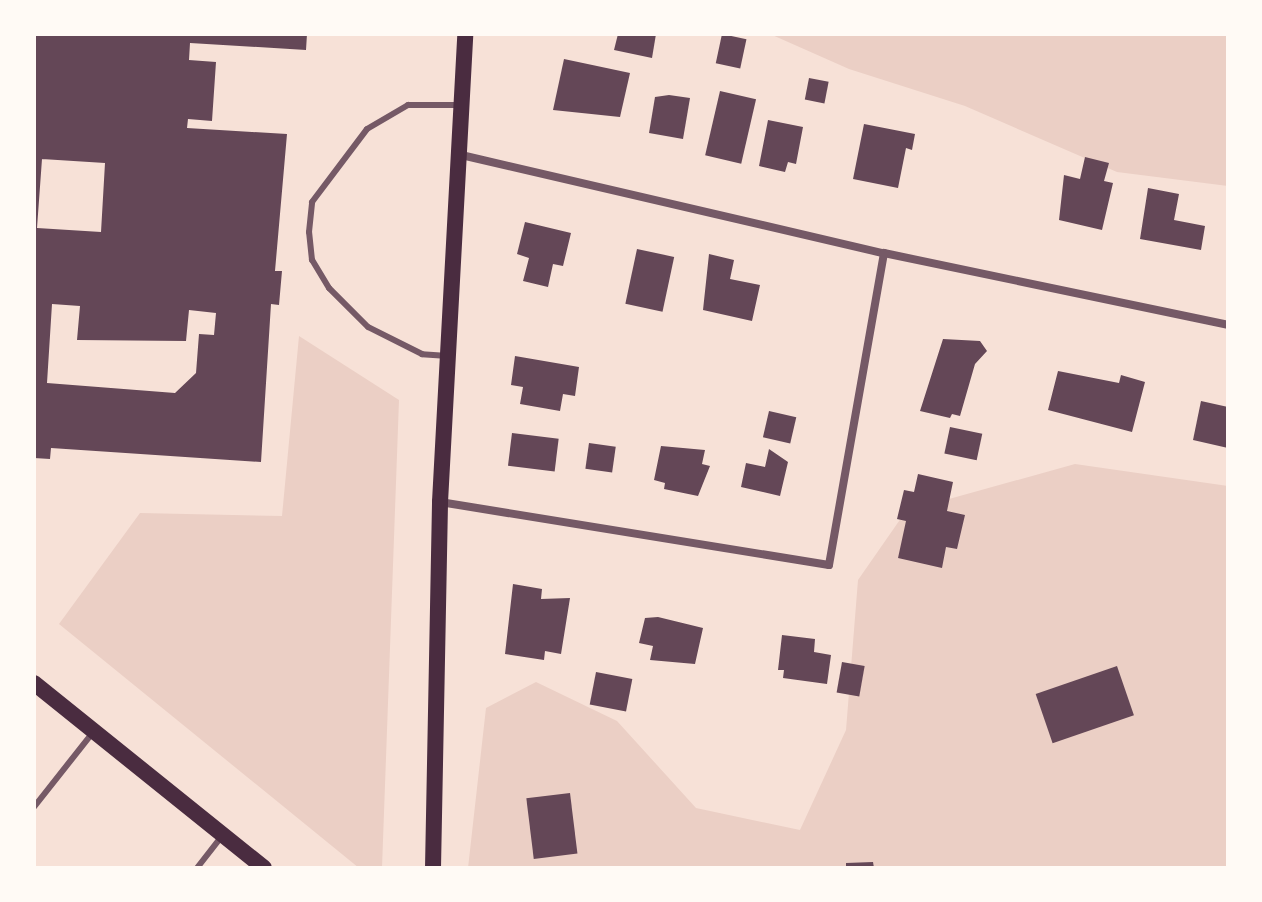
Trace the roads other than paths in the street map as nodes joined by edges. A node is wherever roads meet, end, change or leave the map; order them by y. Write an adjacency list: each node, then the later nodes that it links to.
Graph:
1 (465, 34): 2 (main road)
2 (460, 105): 3 (main road); 6 (lane)
3 (457, 154): 4 (street); 6 (main road)
4 (884, 253): 5 (street); 7 (street)
5 (1228, 325)
6 (448, 356): 7 (main road)
7 (440, 502): 14 (main road)
8 (34, 683): 9 (main road)
9 (94, 731): 10 (lane); 11 (main road)
10 (34, 807)
11 (223, 835): 12 (lane); 13 (main road)
12 (197, 868)
13 (264, 868)
14 (433, 868)

